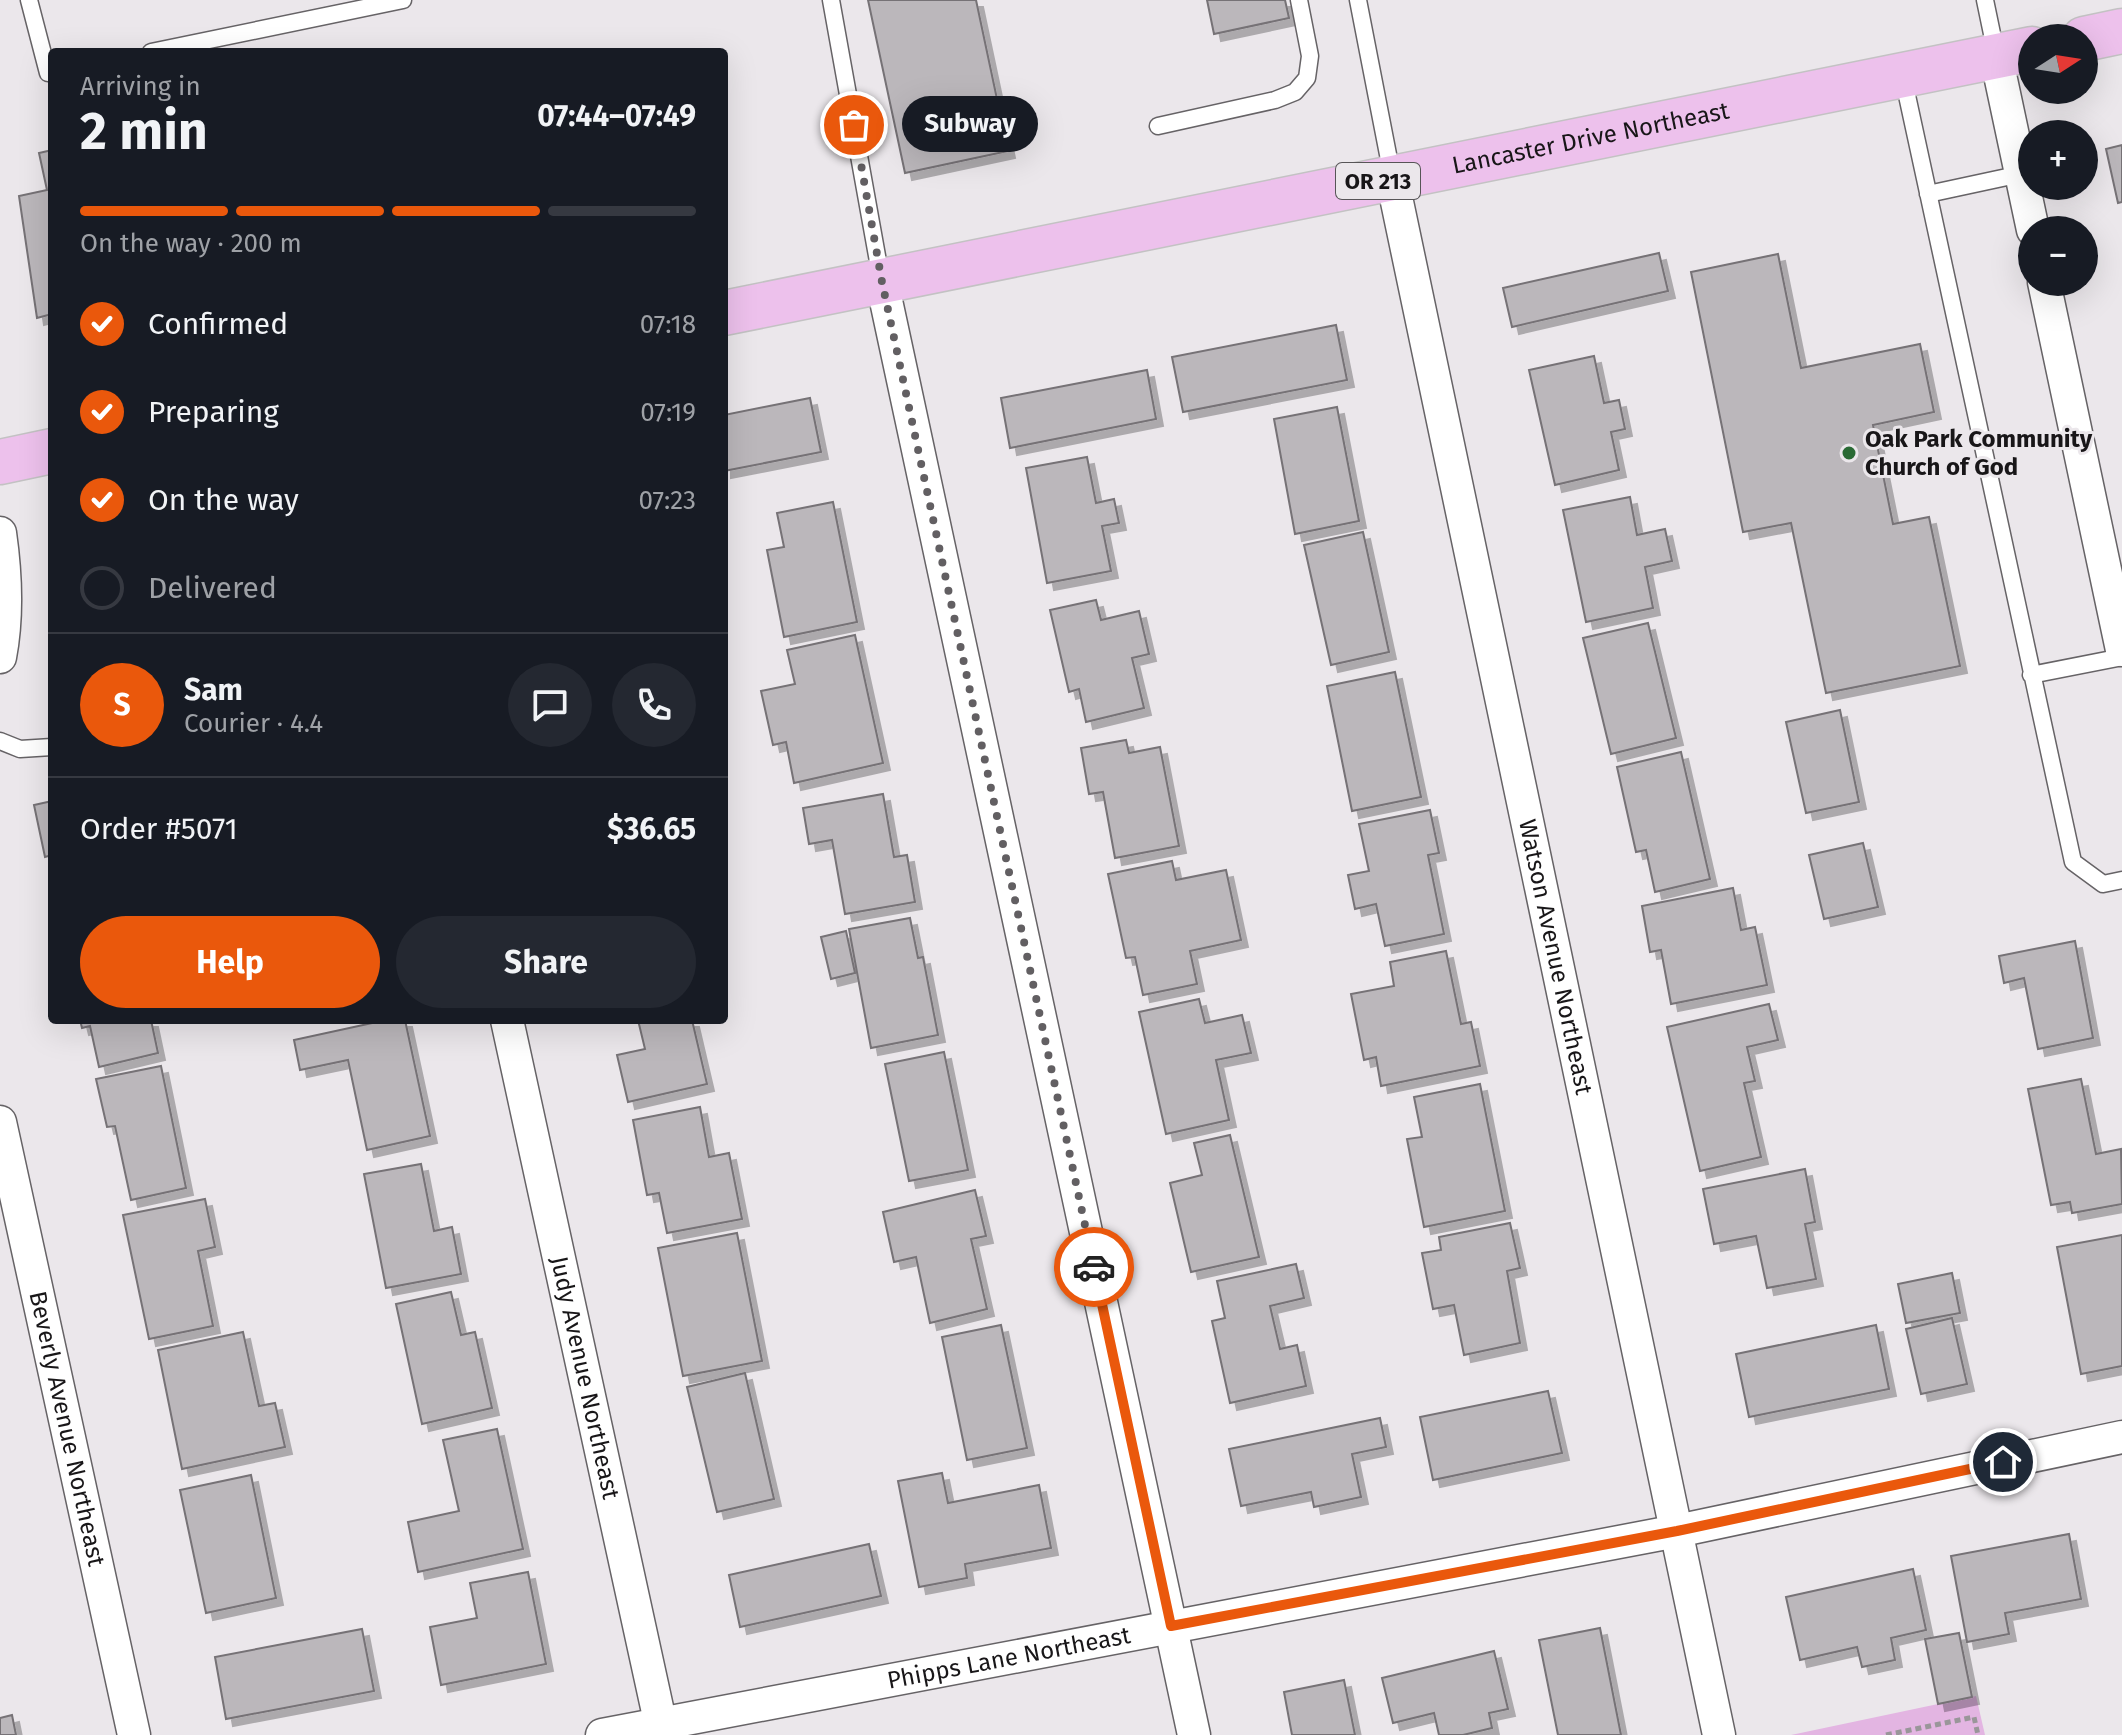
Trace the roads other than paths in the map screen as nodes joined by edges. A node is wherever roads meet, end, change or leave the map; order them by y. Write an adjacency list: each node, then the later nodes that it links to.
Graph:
1 (29, 0): 11 (lane)
2 (403, 0): 9 (lane)
3 (831, 0): 18 (lane)
4 (1299, 0): 14 (lane)
5 (1358, 0): 16 (lane)
6 (1985, 0): 10 (lane)
7 (2122, 31): 8 (main road)
8 (2098, 36)
9 (170, 48)
10 (2014, 53): 12 (main road, Lancaster Drive Northeast / OR 213); 13 (street)
11 (48, 73)
12 (1903, 75): 16 (main road, Lancaster Drive Northeast / OR 213); 17 (lane)
13 (2018, 122)
14 (1158, 126)
15 (2018, 175): 17 (lane)
16 (1392, 178): 18 (main road, Lancaster Drive Northeast / OR 213); 34 (street, Watson Avenue Northeast)
17 (1928, 194): 27 (lane)
18 (882, 282): 20 (main road, Lancaster Drive Northeast / OR 213); 35 (street)
19 (2047, 296): 24 (street)
20 (728, 312)
21 (48, 452): 22 (main road)
22 (0, 462)
23 (0, 533): 25 (street)
24 (2122, 650)
25 (0, 657)
26 (2122, 657): 27 (lane)
27 (2031, 675): 30 (lane)
28 (0, 741): 29 (lane)
29 (48, 747)
30 (2122, 880)
31 (508, 1024): 36 (street, Judy Avenue Northeast)
32 (0, 1122): 37 (street, Beverly Avenue Northeast)
33 (2122, 1437): 34 (street, Phipps Lane Northeast)
34 (1677, 1531): 35 (street, Phipps Lane Northeast); 40 (street, Watson Avenue Northeast)
35 (1171, 1626): 36 (street, Phipps Lane Northeast); 39 (street)
36 (662, 1729): 38 (street, Phipps Lane Northeast)
37 (134, 1735)
38 (602, 1735)
39 (1194, 1735)
40 (1719, 1735)

